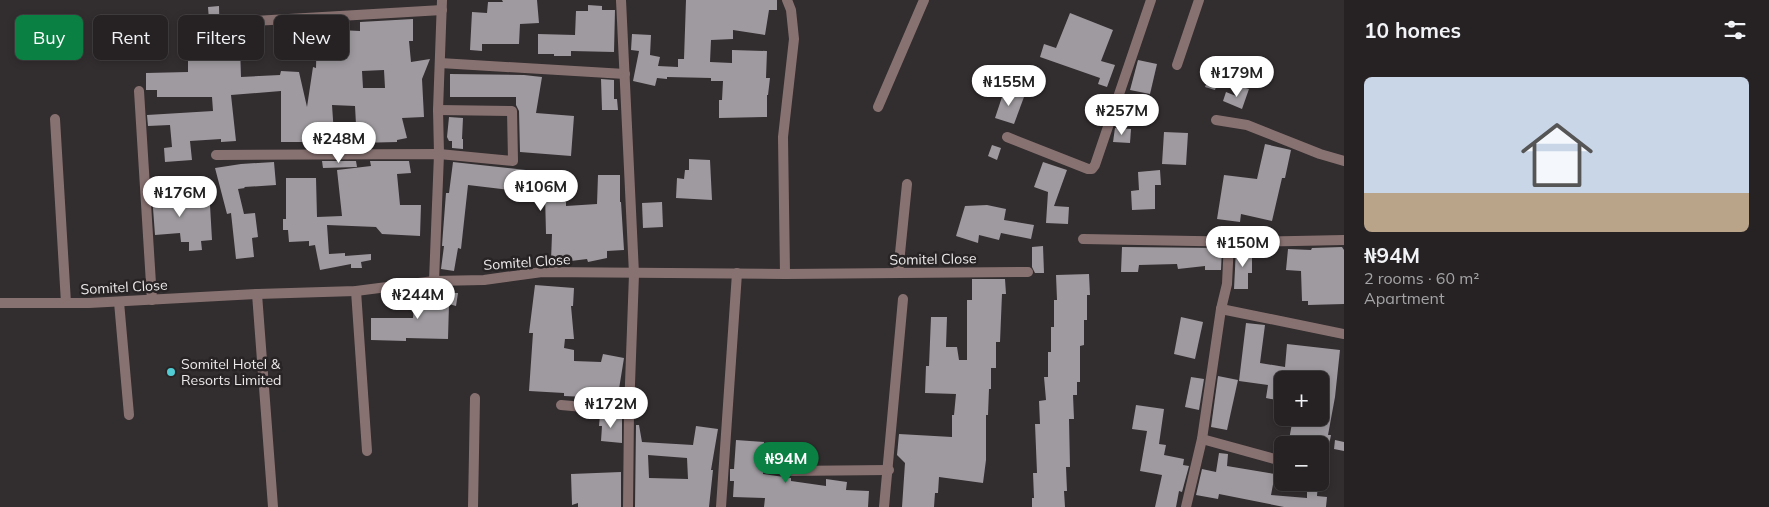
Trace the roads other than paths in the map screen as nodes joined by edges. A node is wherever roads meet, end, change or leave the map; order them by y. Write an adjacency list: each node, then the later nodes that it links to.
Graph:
1 (621, 0): 10 (street)
2 (787, 0): 27 (street)
3 (924, 0): 12 (street)
4 (1151, 0): 16 (street)
5 (1199, 0): 9 (street)
6 (442, 5): 7 (street); 8 (street)
7 (264, 20)
8 (440, 63): 10 (street); 13 (street)
9 (1176, 64)
10 (625, 74): 25 (street)
11 (139, 91): 33 (street)
12 (878, 107)
13 (438, 110): 17 (street); 17 (street)
14 (55, 119): 36 (street)
15 (1216, 120): 19 (street)
16 (1007, 137)
17 (439, 154): 18 (street); 29 (street)
18 (216, 155)
19 (1344, 161)
20 (907, 184): 28 (street)
21 (1083, 239): 23 (street)
22 (1344, 240): 23 (street)
23 (1230, 241): 37 (street)
24 (1028, 272): 28 (street, Somitel Close)
25 (634, 274): 26 (street, Somitel Close); 29 (street, Somitel Close); 41 (street)
26 (737, 274): 27 (street, Somitel Close); 51 (street)
27 (784, 274): 28 (street, Somitel Close)
28 (898, 274)
29 (434, 281): 30 (street, Somitel Close)
30 (356, 292): 31 (street, Somitel Close); 44 (street)
31 (257, 294): 33 (street, Somitel Close); 48 (street)
32 (903, 299): 46 (street)
33 (152, 300): 34 (street, Somitel Close)
34 (120, 302): 36 (street, Somitel Close); 42 (street)
35 (0, 303): 36 (street, Somitel Close)
36 (66, 303)
37 (1221, 309): 38 (street); 43 (street)
38 (1344, 334)
39 (475, 398): 49 (street)
40 (562, 405): 41 (street)
41 (629, 411): 50 (street)
42 (129, 416)
43 (1202, 439): 45 (street); 53 (street)
44 (367, 452)
45 (1274, 459)
46 (889, 470): 47 (street); 52 (street)
47 (786, 471)
48 (273, 507)
49 (474, 507)
50 (628, 507)
51 (721, 507)
52 (884, 507)
53 (1186, 507)

